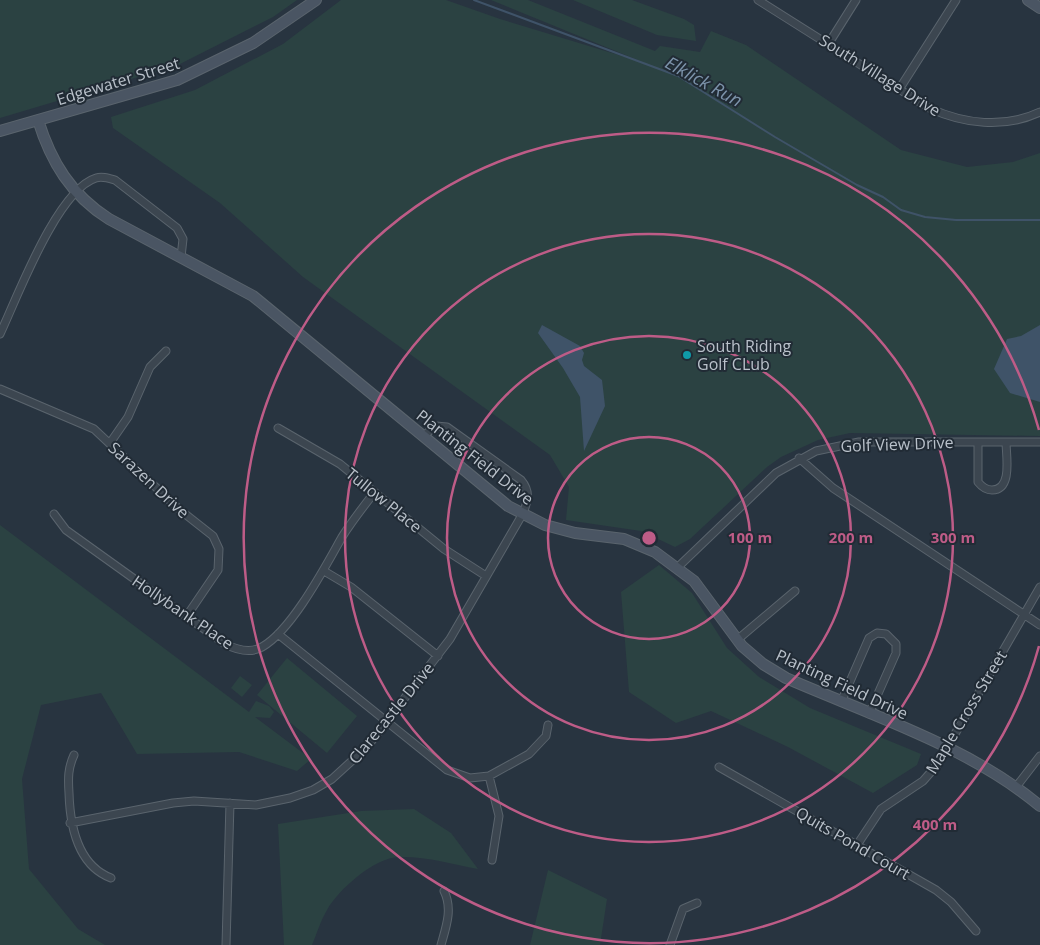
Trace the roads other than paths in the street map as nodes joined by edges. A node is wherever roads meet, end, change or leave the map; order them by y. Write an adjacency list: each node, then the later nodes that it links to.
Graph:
1 (316, 0): 10 (street, Edgewater Street)
2 (759, 0): 7 (street, South Village Drive)
3 (856, 0): 7 (street)
4 (956, 0): 8 (street)
5 (1028, 0): 6 (street)
6 (1040, 8)
7 (829, 43): 8 (street, South Village Drive)
8 (900, 88): 9 (street, South Village Drive)
9 (1040, 112)
10 (38, 120): 11 (street, Edgewater Street); 12 (street, Planting Field Drive)
11 (0, 131)
12 (76, 193): 13 (street, Planting Field Drive); 13 (street); 14 (street)
13 (181, 257): 18 (street, Planting Field Drive)
14 (0, 334)
15 (166, 351): 19 (street)
16 (0, 389): 19 (street, Sarazen Drive)
17 (278, 428): 24 (street, Tullow Place)
18 (423, 436): 26 (street, Planting Field Drive); 26 (street, Clarecastle Drive)
19 (110, 442): 33 (street, Sarazen Drive)
20 (978, 442): 21 (street, Golf View Drive); 21 (street); 23 (street, Golf View Drive)
21 (1006, 442): 22 (street, Golf View Drive)
22 (1040, 442)
23 (799, 458): 27 (street, Golf View Drive); 32 (street)
24 (374, 493): 28 (street, Hollybank Place); 29 (street, Tullow Place)
25 (54, 514): 33 (street, Hollybank Place)
26 (522, 515): 27 (street, Planting Field Drive); 29 (street, Clarecastle Drive)
27 (678, 567): 36 (street, Planting Field Drive)
28 (324, 571): 35 (street, Hollybank Place); 37 (street)
29 (486, 576): 37 (street, Clarecastle Drive)
30 (1040, 587): 32 (street, Maple Cross Street)
31 (795, 591): 36 (street)
32 (1024, 615): 34 (street); 42 (street, Maple Cross Street)
33 (186, 617): 35 (street, Hollybank Place)
34 (1040, 625)
35 (278, 634): 40 (street)
36 (737, 640): 38 (street, Planting Field Drive)
37 (438, 656): 40 (street, Clarecastle Drive)
38 (841, 702): 39 (street, Planting Field Drive); 39 (street)
39 (869, 714): 42 (street, Planting Field Drive)
40 (386, 721): 46 (street); 48 (street, Clarecastle Drive)
41 (548, 725): 46 (street)
42 (947, 747): 47 (street, Planting Field Drive); 51 (street, Maple Cross Street)
43 (74, 755): 50 (street)
44 (1040, 756): 47 (street)
45 (719, 767): 51 (street, Quits Pond Court)
46 (489, 776): 52 (street)
47 (1016, 787): 49 (street, Planting Field Drive)
48 (230, 803): 50 (street, Clarecastle Drive); 57 (street)
49 (1040, 806)
50 (70, 823): 53 (street)
51 (857, 845): 56 (street, Quits Pond Court)
52 (492, 860)
53 (111, 878)
54 (444, 891): 58 (street)
55 (697, 903): 59 (street)
56 (976, 931)
57 (226, 945)
58 (441, 945)
59 (670, 945)

